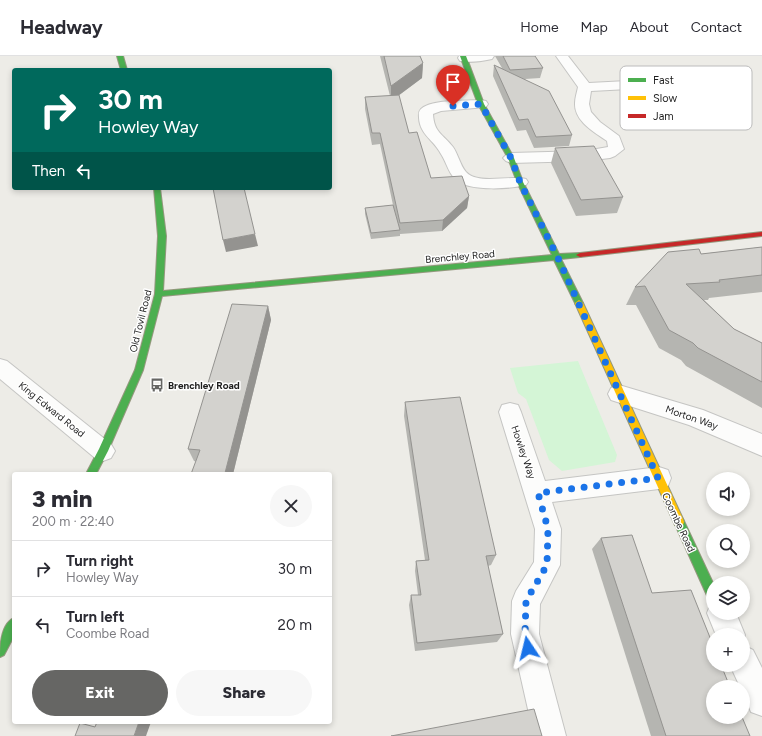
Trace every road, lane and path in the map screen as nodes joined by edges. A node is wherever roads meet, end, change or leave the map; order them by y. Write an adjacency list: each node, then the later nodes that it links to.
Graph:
1 (120, 56): 5 (street)
2 (488, 56): 4 (street)
3 (562, 56): 7 (street)
4 (464, 57): 8 (street, Coombe Road)
5 (123, 68)
6 (620, 85): 7 (street)
7 (585, 87): 9 (street)
8 (481, 104): 9 (street, Coombe Road); 10 (street)
9 (511, 158): 10 (street, Coombe Road)
10 (520, 182): 13 (street, Coombe Road)
11 (157, 190): 14 (street, Old Tovil Road)
12 (762, 234): 13 (street, Brenchley Road)
13 (558, 258): 14 (street, Brenchley Road); 16 (street, Coombe Road)
14 (159, 294): 19 (street, Old Tovil Road)
15 (0, 367): 19 (street, King Edward Road)
16 (619, 394): 18 (street, Morton Way); 21 (street, Coombe Road)
17 (510, 412): 22 (street, Howley Way)
18 (762, 446)
19 (103, 451): 20 (street, Old Tovil Road)
20 (92, 472)
21 (658, 478): 22 (street); 23 (street, Coombe Road)
22 (538, 493): 28 (street, Howley Way)
23 (706, 581)
24 (12, 628): 25 (street)
25 (0, 651)
26 (749, 672): 27 (street)
27 (762, 701)
28 (550, 736)

